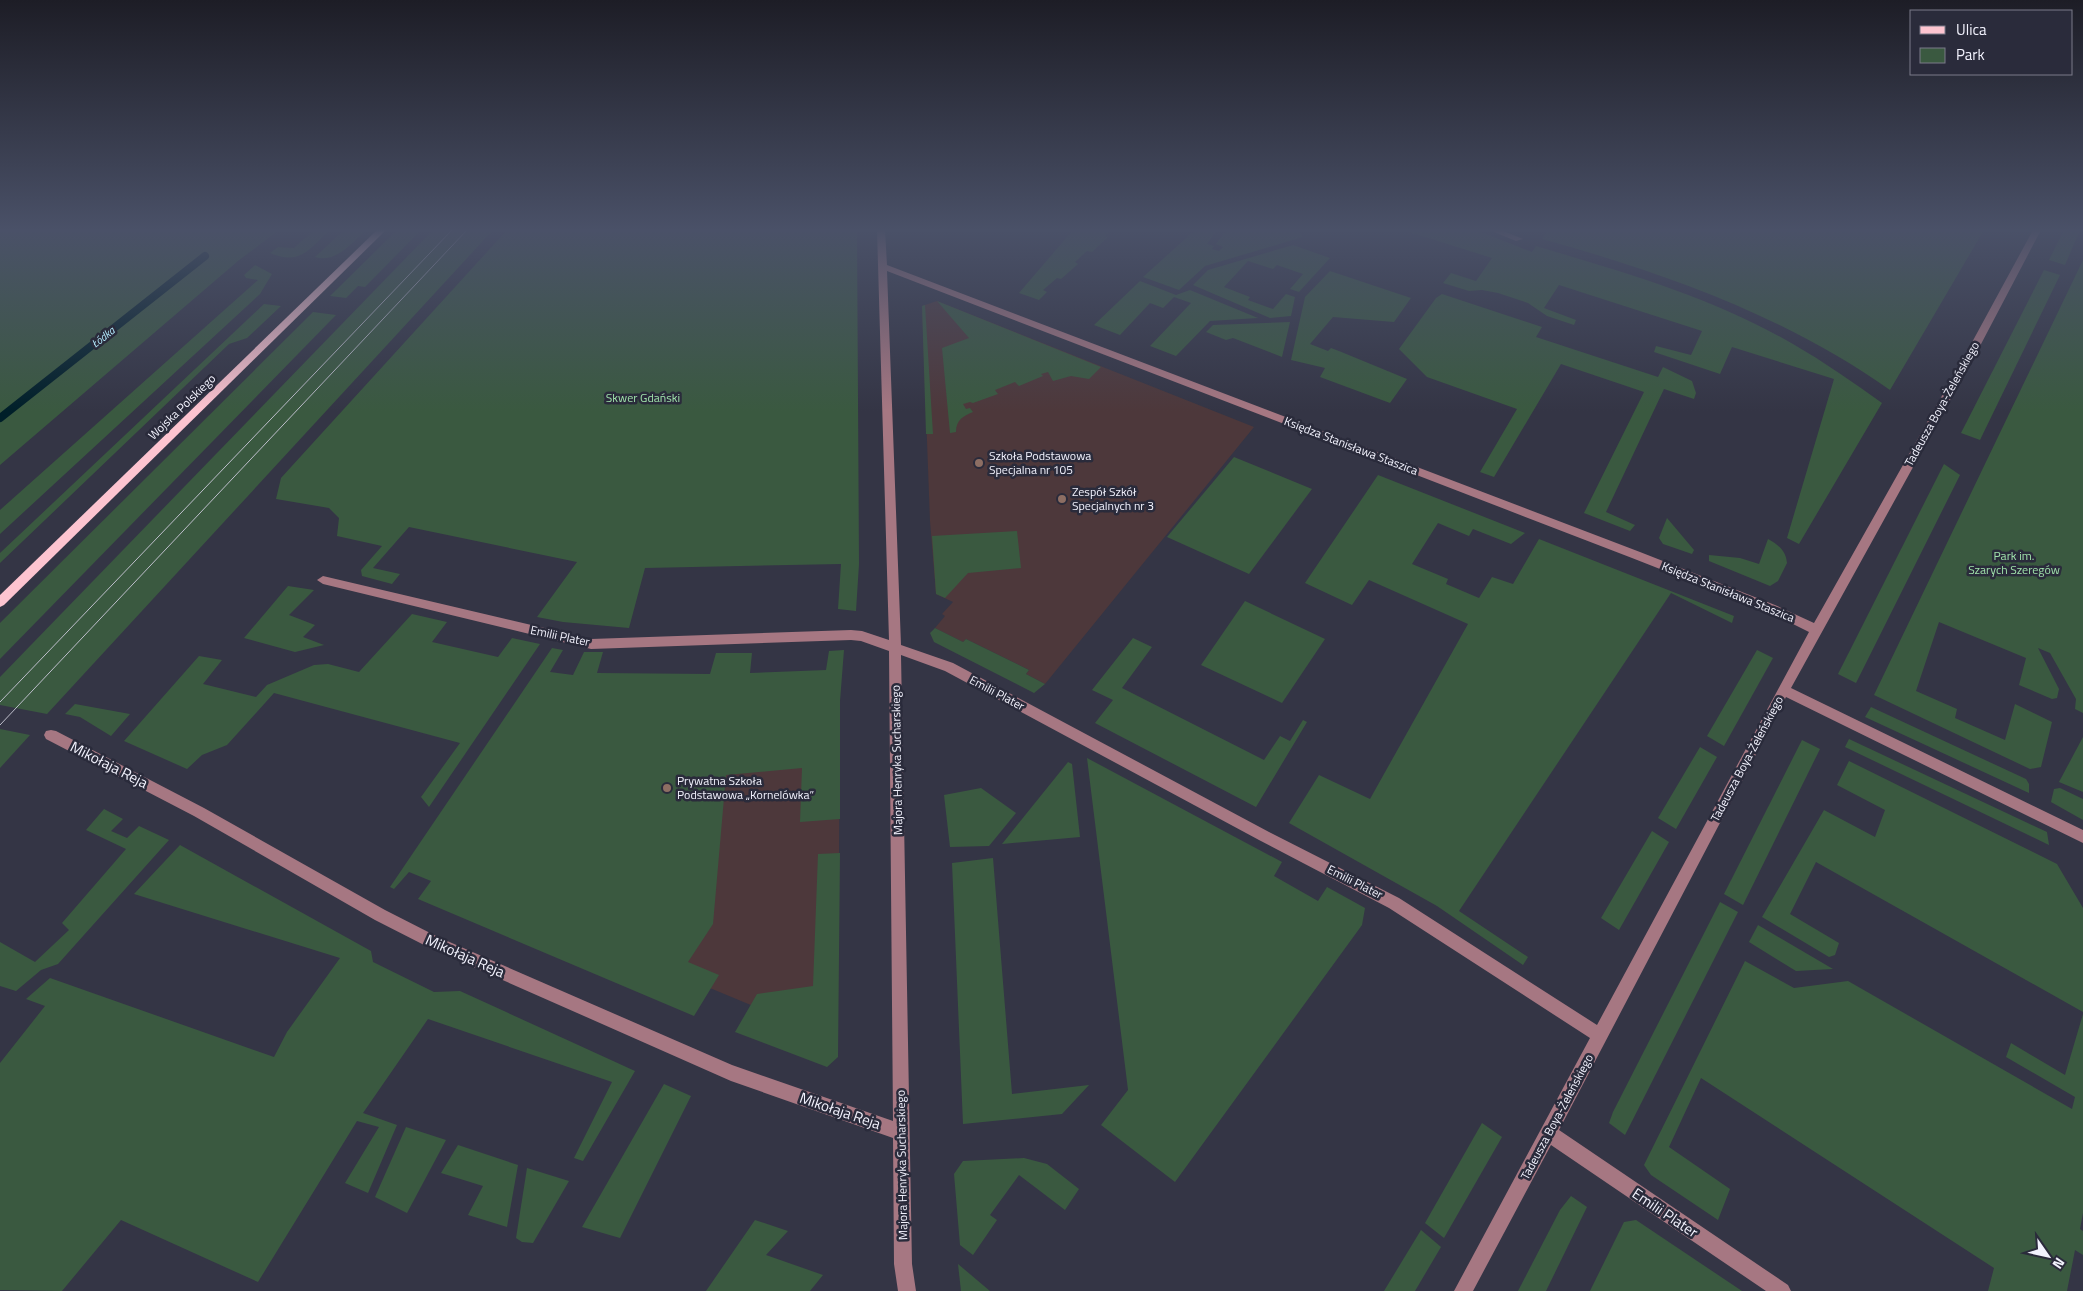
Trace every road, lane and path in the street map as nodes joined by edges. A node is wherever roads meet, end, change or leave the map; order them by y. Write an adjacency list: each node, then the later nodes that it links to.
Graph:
1 (320, 290): 6 (main road, Wojska Polskiego)
2 (883, 290): 8 (street, Majora Henryka Sucharskiego)
3 (945, 290): 7 (street, Księdza Stanisława Staszica)
4 (2004, 290): 7 (street, Tadeusza Boya-Żeleńskiego)
5 (323, 580): 8 (street, Emilii Plater)
6 (0, 602)
7 (1817, 630): 9 (street, Tadeusza Boya-Żeleńskiego)
8 (895, 647): 12 (street, Emilii Plater); 13 (street, Majora Henryka Sucharskiego)
9 (1783, 690): 11 (street); 12 (street, Tadeusza Boya-Żeleńskiego)
10 (51, 735): 13 (street, Mikołaja Reja)
11 (2083, 837)
12 (1599, 1035): 14 (street, Tadeusza Boya-Żeleńskiego)
13 (901, 1132): 15 (street, Majora Henryka Sucharskiego)
14 (1550, 1134): 16 (street, Tadeusza Boya-Żeleńskiego); 17 (street, Emilii Plater)
15 (907, 1291)
16 (1463, 1291)
17 (1782, 1291)

